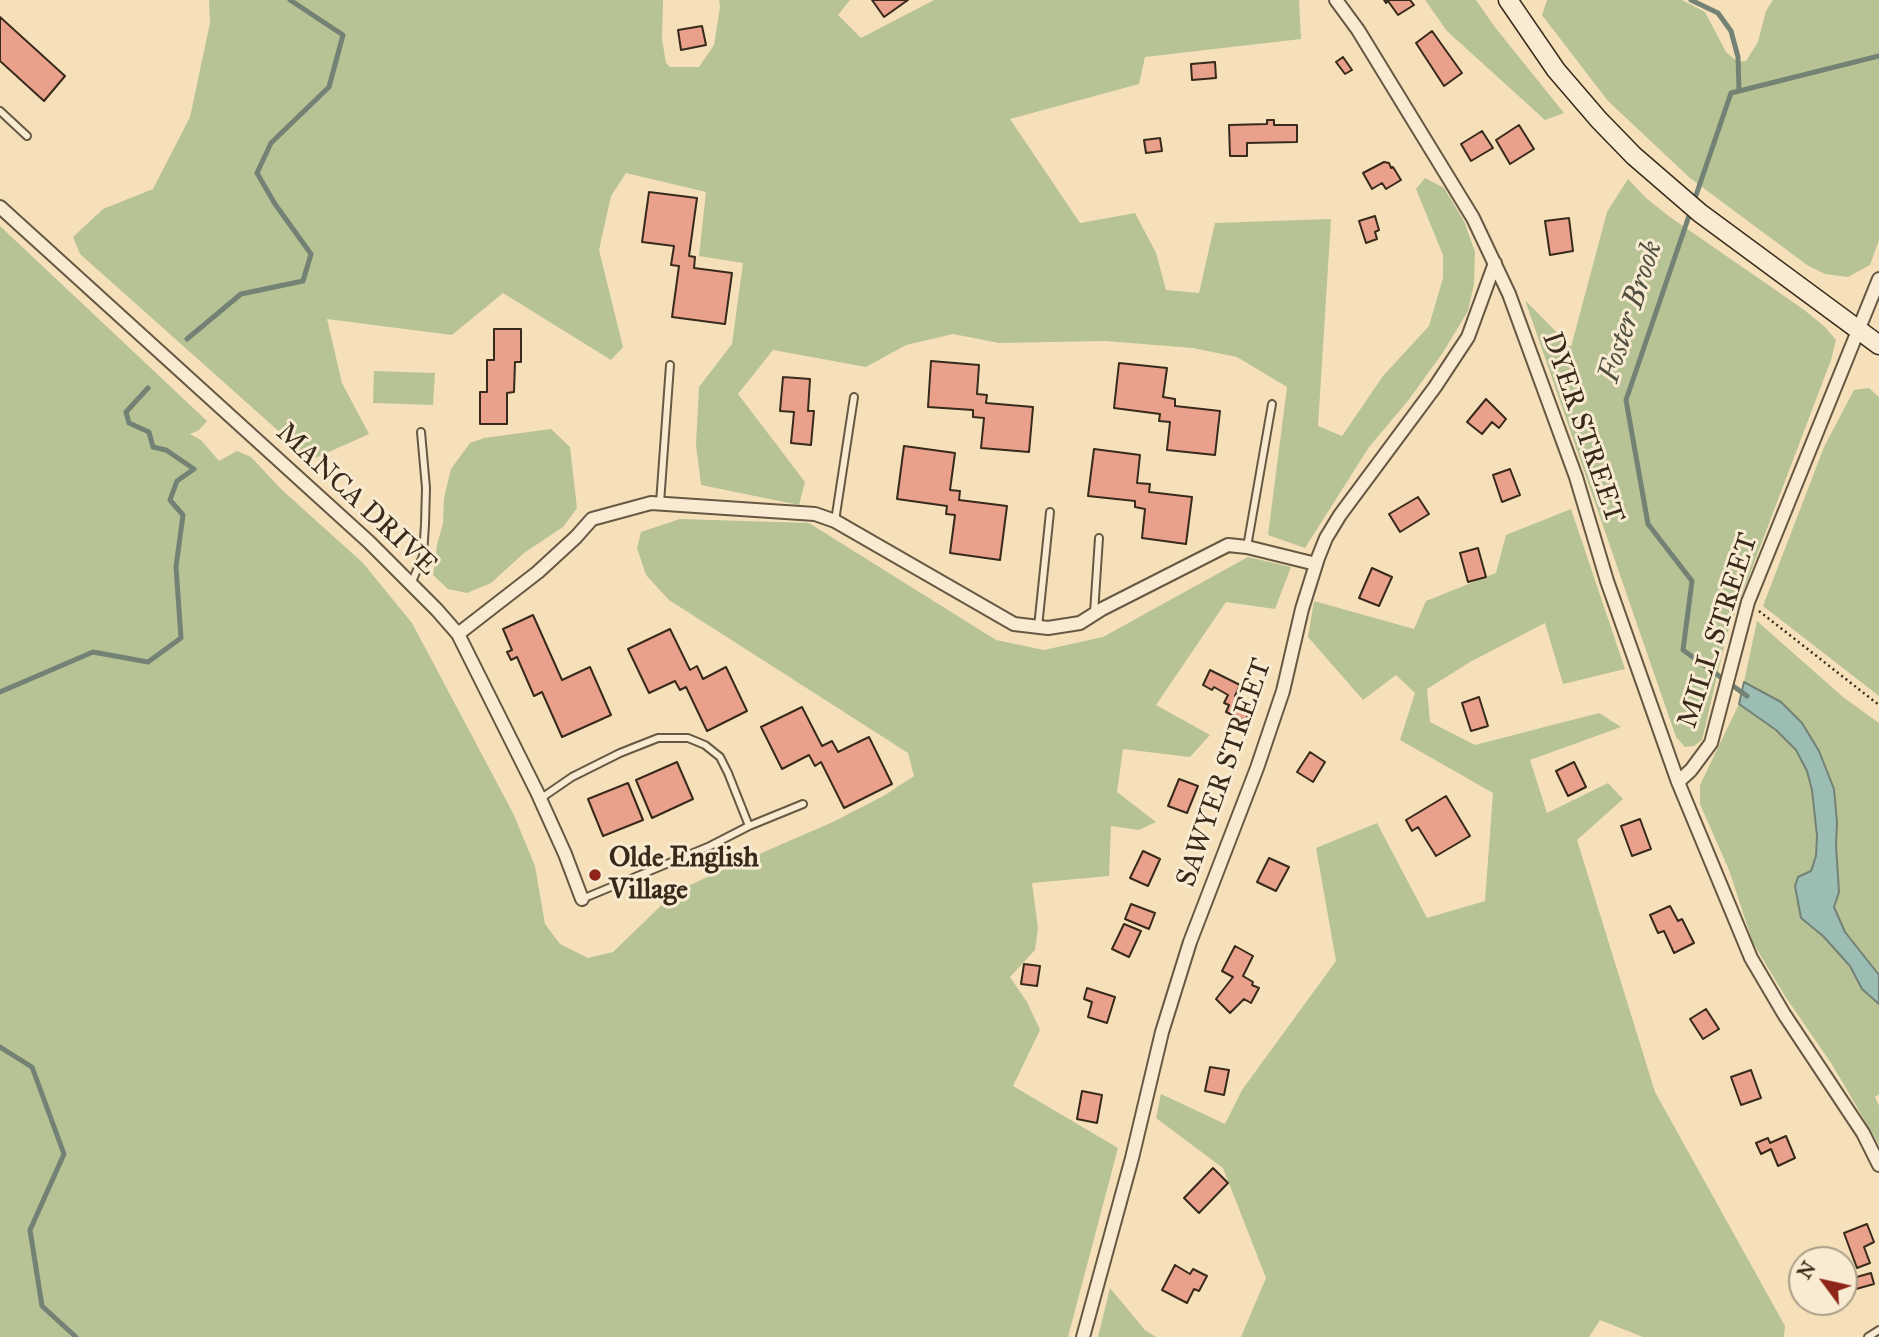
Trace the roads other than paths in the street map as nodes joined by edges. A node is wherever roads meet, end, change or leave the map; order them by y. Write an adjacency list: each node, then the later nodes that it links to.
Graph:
1 (1336, 0): 6 (street, DYER STREET)
2 (1508, 0): 8 (main road)
3 (0, 111): 4 (lane)
4 (27, 136)
5 (0, 208): 20 (street, MANCA DRIVE)
6 (1495, 263): 19 (street, SAWYER STREET); 24 (street, DYER STREET)
7 (1879, 279): 8 (street, MILL STREET)
8 (1860, 330): 9 (main road); 24 (street, MILL STREET)
9 (1879, 345)
10 (670, 366): 14 (lane)
11 (854, 397): 16 (lane)
12 (1272, 404): 18 (lane)
13 (421, 432): 20 (lane)
14 (660, 503): 16 (street); 23 (street)
15 (1050, 512): 22 (lane)
16 (835, 521): 22 (street)
17 (1098, 538): 21 (lane)
18 (1247, 547): 19 (street); 21 (street)
19 (1316, 564): 31 (street, SAWYER STREET)
20 (411, 584): 23 (street, MANCA DRIVE)
21 (1094, 615): 22 (street)
22 (1038, 627)
23 (458, 634): 25 (street, MANCA DRIVE)
24 (1678, 782): 29 (street)
25 (540, 799): 27 (lane); 28 (street, MANCA DRIVE)
26 (803, 804): 27 (lane)
27 (749, 826): 28 (lane)
28 (582, 899)
29 (1879, 1166)
30 (1879, 1330): 32 (lane)
31 (1083, 1337)
32 (1868, 1337)

